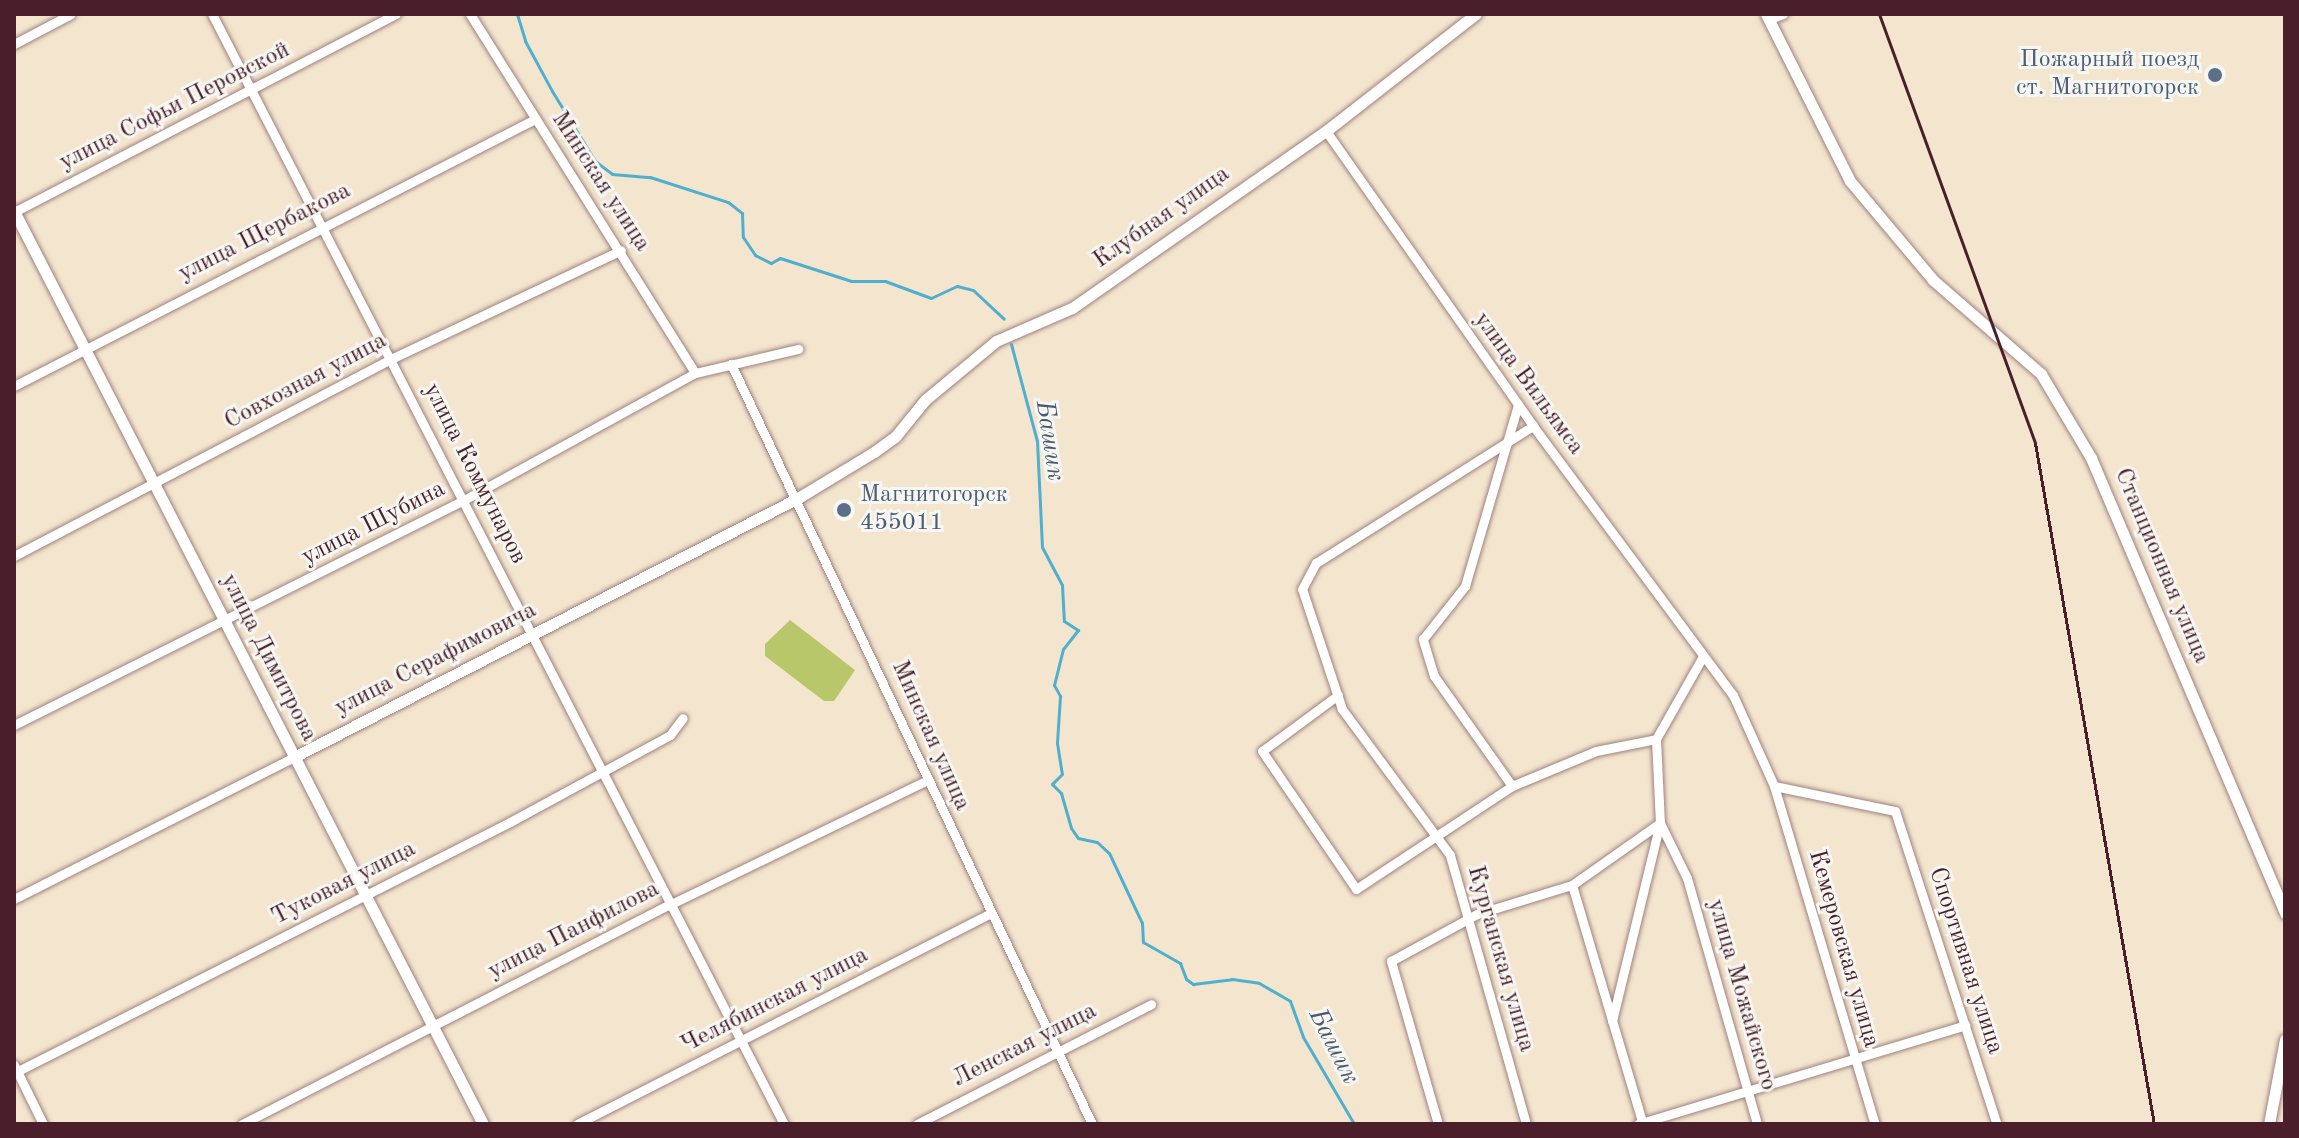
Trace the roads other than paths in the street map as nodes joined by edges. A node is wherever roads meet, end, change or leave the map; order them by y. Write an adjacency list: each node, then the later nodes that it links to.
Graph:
1 (71, 14): 8 (street)
2 (212, 14): 9 (street, улица Коммунаров)
3 (396, 14): 9 (street, улица Софьи Перовской)
4 (470, 14): 10 (street, Минская улица)
5 (1476, 14): 11 (street, Клубная улица)
6 (1783, 14): 7 (street)
7 (1768, 16): 47 (street, Станционная улица)
8 (14, 44)
9 (252, 90): 12 (street, улица Софьи Перовской); 13 (street, улица Коммунаров)
10 (535, 119): 13 (street, улица Щербакова); 14 (street, Минская улица)
11 (1326, 131): 21 (street, улица Вильямса); 24 (street, Клубная улица)
12 (14, 212): 15 (street, улица Димитрова)
13 (322, 225): 15 (street, улица Щербакова); 17 (street, улица Коммунаров)
14 (621, 250): 17 (street, Совхозная улица); 19 (street, Минская улица)
15 (86, 348): 20 (street, улица Щербакова); 25 (street, улица Димитрова)
16 (798, 349): 18 (street, улица Шубина)
17 (393, 358): 25 (street, Совхозная улица); 27 (street, улица Коммунаров)
18 (731, 364): 19 (street, улица Шубина); 26 (street, Минская улица)
19 (695, 373): 27 (street, улица Шубина)
20 (14, 386)
21 (1518, 405): 22 (street, улица Вильямса); 23 (street)
22 (1533, 426): 23 (street); 31 (street, улица Вильямса)
23 (1504, 445): 32 (street, Курганская улица); 39 (street)
24 (874, 452): 26 (street, улица Серафимовича)
25 (155, 485): 28 (street, Совхозная улица); 29 (street, улица Димитрова)
26 (798, 498): 30 (street, улица Серафимовича); 38 (street, Минская улица)
27 (464, 500): 29 (street, улица Шубина); 30 (street, улица Коммунаров)
28 (14, 556)
29 (225, 622): 34 (street, улица Шубина); 36 (street, улица Димитрова)
30 (533, 636): 36 (street, улица Серафимовича); 37 (street, улица Коммунаров)
31 (1702, 658): 35 (street); 40 (street, улица Вильямса)
32 (1338, 695): 42 (street, Курганская улица); 42 (street)
33 (683, 718): 37 (street, Туковая улица)
34 (14, 725)
35 (1656, 739): 39 (street); 41 (street)
36 (294, 757): 44 (street, улица Димитрова); 45 (street, улица Серафимовича)
37 (603, 767): 44 (street, Туковая улица); 46 (street, улица Коммунаров)
38 (928, 780): 46 (street, улица Панфилова); 48 (street, Минская улица)
39 (1512, 786): 42 (street)
40 (1774, 786): 53 (street, Спортивная улица); 57 (street, Кемеровская улица)
41 (1660, 823): 43 (street); 51 (street); 59 (street, улица Можайского)
42 (1434, 834): 49 (street, Курганская улица)
43 (1572, 885): 49 (street); 51 (street)
44 (363, 898): 52 (street, улица Димитрова); 58 (street, Туковая улица)
45 (14, 899)
46 (669, 905): 52 (street, улица Панфилова); 55 (street, улица Коммунаров)
47 (2285, 913)
48 (990, 914): 55 (street, Челябинская улица); 56 (street, Минская улица)
49 (1468, 920): 67 (street); 68 (street, Курганская улица)
50 (1151, 1004): 56 (street, Ленская улица)
51 (1612, 1021): 69 (street)
52 (431, 1025): 61 (street, улица Панфилова); 62 (street, улица Димитрова)
53 (1965, 1025): 57 (street); 72 (street, Спортивная улица)
54 (2285, 1039): 73 (street)
55 (740, 1041): 63 (street, Челябинская улица); 64 (street, улица Коммунаров)
56 (1058, 1052): 65 (street, Ленская улица); 66 (street, Минская улица)
57 (1855, 1059): 59 (street); 71 (street, Кемеровская улица)
58 (15, 1070): 60 (street)
59 (1747, 1090): 69 (street); 70 (street, улица Можайского)
60 (43, 1124)
61 (242, 1124)
62 (483, 1124)
63 (577, 1124)
64 (784, 1124)
65 (917, 1124)
66 (1092, 1124)
67 (1438, 1124)
68 (1526, 1124)
69 (1641, 1124)
70 (1757, 1124)
71 (1875, 1124)
72 (1997, 1124)
73 (2269, 1124)

